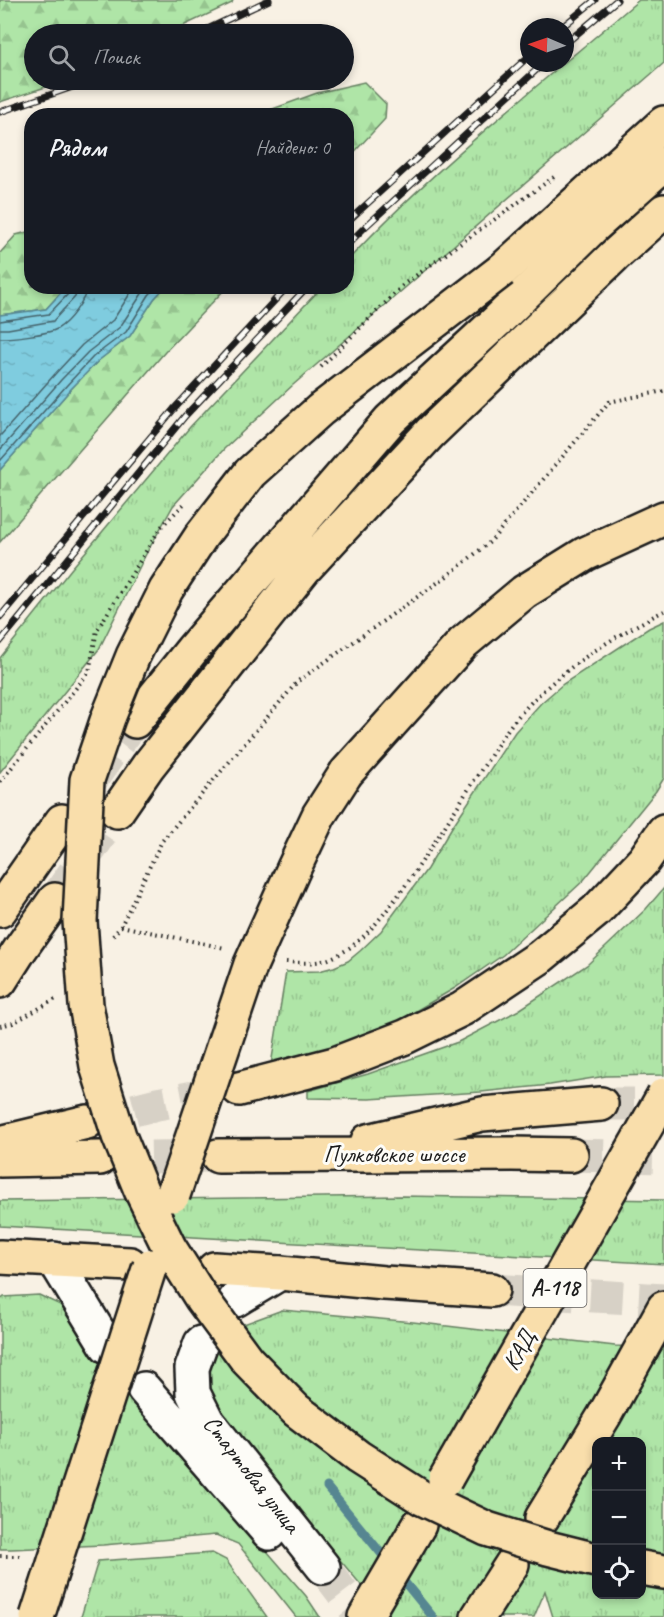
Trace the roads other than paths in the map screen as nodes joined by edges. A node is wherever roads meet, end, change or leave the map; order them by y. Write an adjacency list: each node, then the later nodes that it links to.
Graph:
1 (664, 123): 36 (main road, bridge)
2 (664, 164): 5 (main road)
3 (664, 211): 6 (main road)
4 (664, 518): 22 (main road, bridge)
5 (135, 721)
6 (117, 811)
7 (62, 821): 10 (main road)
8 (664, 831): 12 (main road)
9 (55, 900): 11 (main road)
10 (0, 910)
11 (0, 981)
12 (239, 1089)
13 (664, 1095): 33 (main road, КАД / А-118, bridge)
14 (601, 1104): 17 (main road)
15 (87, 1122): 16 (main road)
16 (0, 1143)
17 (307, 1155): 18 (main road, Пулковское шоссе); 19 (main road, Пулковское шоссе)
18 (571, 1155)
19 (218, 1156)
20 (100, 1158): 21 (main road)
21 (0, 1160)
22 (172, 1195)
23 (0, 1257): 24 (main road)
24 (54, 1259): 31 (street); 40 (main road, bridge)
25 (214, 1269): 26 (main road)
26 (280, 1273): 27 (main road); 28 (street)
27 (492, 1290)
28 (235, 1300)
29 (664, 1308): 34 (main road)
30 (201, 1343): 32 (street, Стартовая улица)
31 (107, 1346)
32 (144, 1389)
33 (445, 1479)
34 (542, 1518)
35 (419, 1525): 41 (main road)
36 (592, 1559)
37 (512, 1564): 42 (main road)
38 (646, 1569): 39 (main road)
39 (664, 1572)
40 (37, 1617)
41 (365, 1617)
42 (478, 1617)

